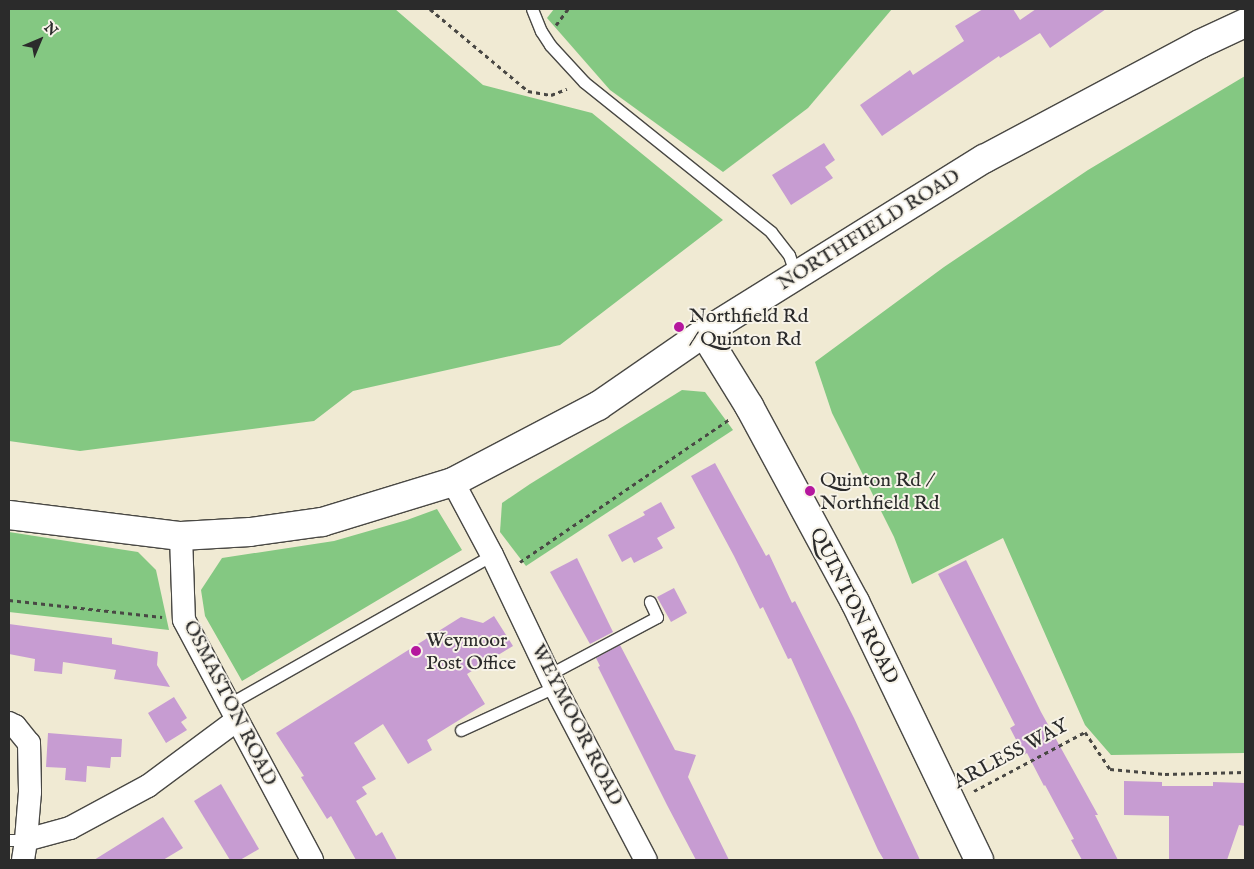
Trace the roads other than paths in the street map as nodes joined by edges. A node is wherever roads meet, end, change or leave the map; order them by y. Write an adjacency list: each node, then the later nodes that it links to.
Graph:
1 (532, 9): 3 (lane)
2 (1245, 23): 3 (street, NORTHFIELD ROAD)
3 (796, 275): 4 (street, NORTHFIELD ROAD)
4 (704, 333): 5 (street, NORTHFIELD ROAD); 17 (street, QUINTON ROAD)
5 (453, 482): 7 (street, NORTHFIELD ROAD); 8 (street, WEYMOOR ROAD)
6 (9, 515): 7 (street, NORTHFIELD ROAD)
7 (181, 536): 11 (street, OSMASTON ROAD)
8 (497, 565): 10 (street, WEYMOOR ROAD); 11 (lane)
9 (650, 602): 10 (lane)
10 (552, 680): 13 (lane); 16 (street, WEYMOOR ROAD)
11 (233, 712): 14 (street); 15 (street, OSMASTON ROAD)
12 (9, 723): 14 (street)
13 (461, 730)
14 (19, 847)
15 (312, 860)
16 (646, 860)
17 (979, 860)

